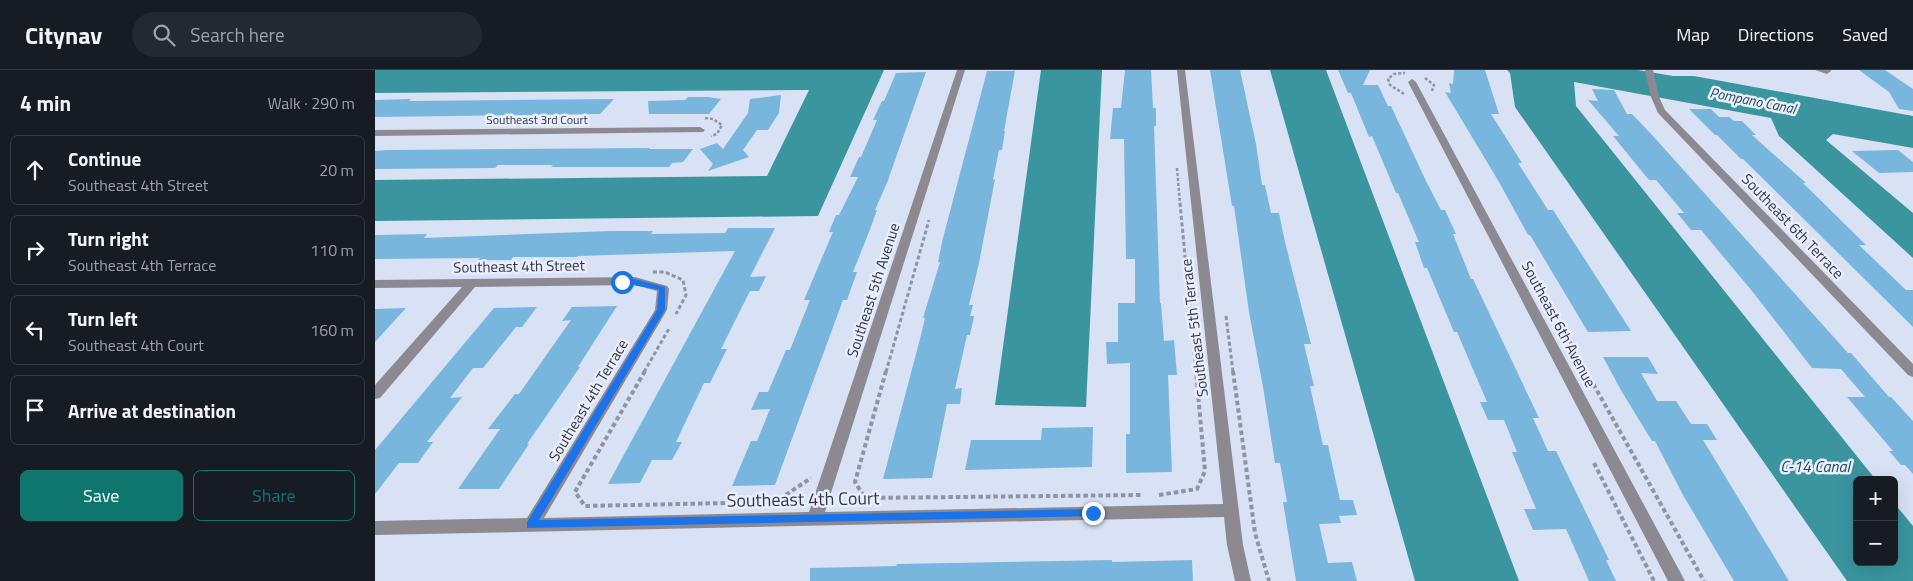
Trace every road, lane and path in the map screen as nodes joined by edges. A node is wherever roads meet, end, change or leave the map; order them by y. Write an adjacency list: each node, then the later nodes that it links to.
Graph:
1 (961, 70): 20 (street, Southeast 5th Avenue)
2 (1181, 70): 19 (street, Southeast 5th Terrace)
3 (1649, 70): 16 (street, Southeast 6th Terrace)
4 (1412, 82): 25 (street, Southeast 6th Avenue)
5 (700, 130): 6 (street, Southeast 3rd Court)
6 (375, 133)
7 (1176, 163): 8 (path)
8 (931, 213)
9 (645, 272): 14 (path)
10 (472, 283): 11 (street, Southeast 4th Street); 12 (street, Southeast 4th Street); 17 (street)
11 (375, 284)
12 (663, 289): 21 (street, Southeast 4th Terrace)
13 (1225, 312): 24 (path)
14 (674, 317)
15 (671, 324): 18 (path)
16 (1913, 372)
17 (375, 394)
18 (814, 469)
19 (1231, 510): 20 (street, Southeast 4th Court); 23 (street, Southeast 5th Terrace)
20 (815, 519): 21 (street, Southeast 4th Court)
21 (531, 525): 22 (street, Southeast 4th Court)
22 (375, 528)
23 (1243, 581)
24 (1269, 581)
25 (1677, 581)

